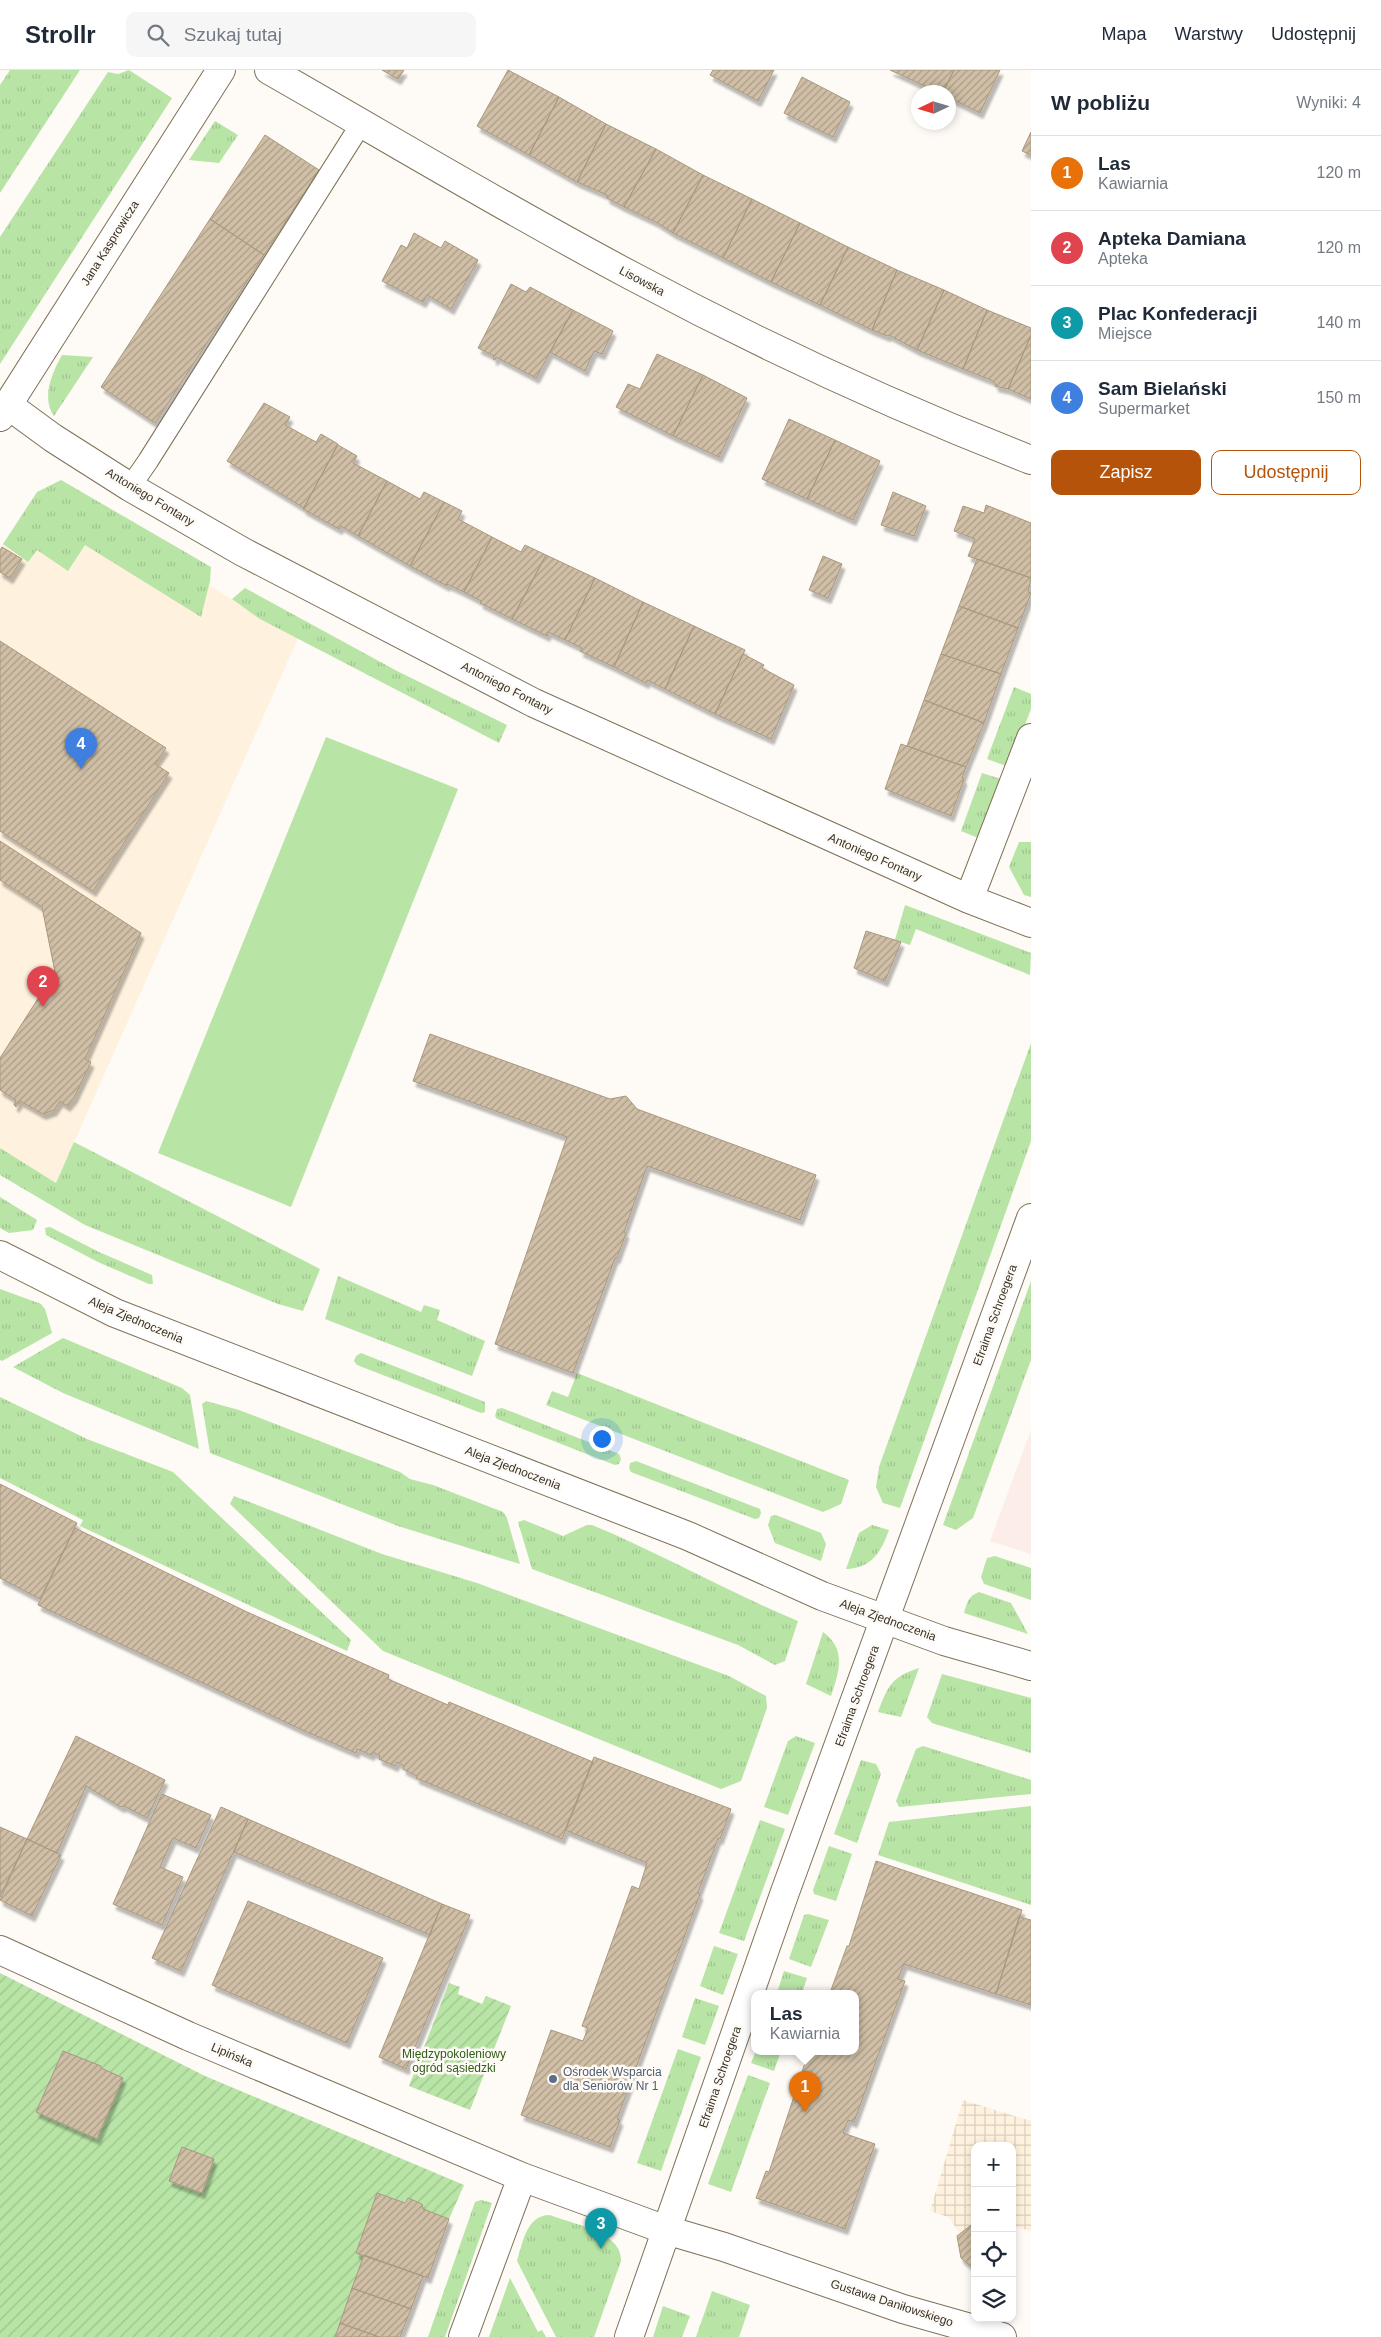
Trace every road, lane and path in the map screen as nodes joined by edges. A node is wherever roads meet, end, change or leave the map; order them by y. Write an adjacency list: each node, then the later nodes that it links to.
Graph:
1 (221, 70): 4 (street, Jana Kasprowicza)
2 (269, 70): 3 (street, Lisowska)
3 (361, 124): 5 (street, Lisowska); 6 (lane)
4 (4, 411): 6 (street, Antoniego Fontany)
5 (1031, 460)
6 (130, 487): 8 (street, Antoniego Fontany)
7 (1031, 738): 8 (street)
8 (969, 899): 9 (street, Antoniego Fontany)
9 (1031, 924)
10 (1031, 1218): 12 (street, Efraima Schroegera)
11 (0, 1255): 12 (street, Aleja Zjednoczenia)
12 (884, 1619): 13 (street, Aleja Zjednoczenia); 16 (street, Efraima Schroegera)
13 (1031, 1666)
14 (0, 1950): 15 (street, Lipińska)
15 (522, 2177): 16 (street, Lipińska); 17 (street)
16 (666, 2230): 18 (street, Efraima Schroegera); 19 (street, Gustawa Daniłowskiego)
17 (463, 2337)
18 (629, 2337)
19 (1002, 2337)

